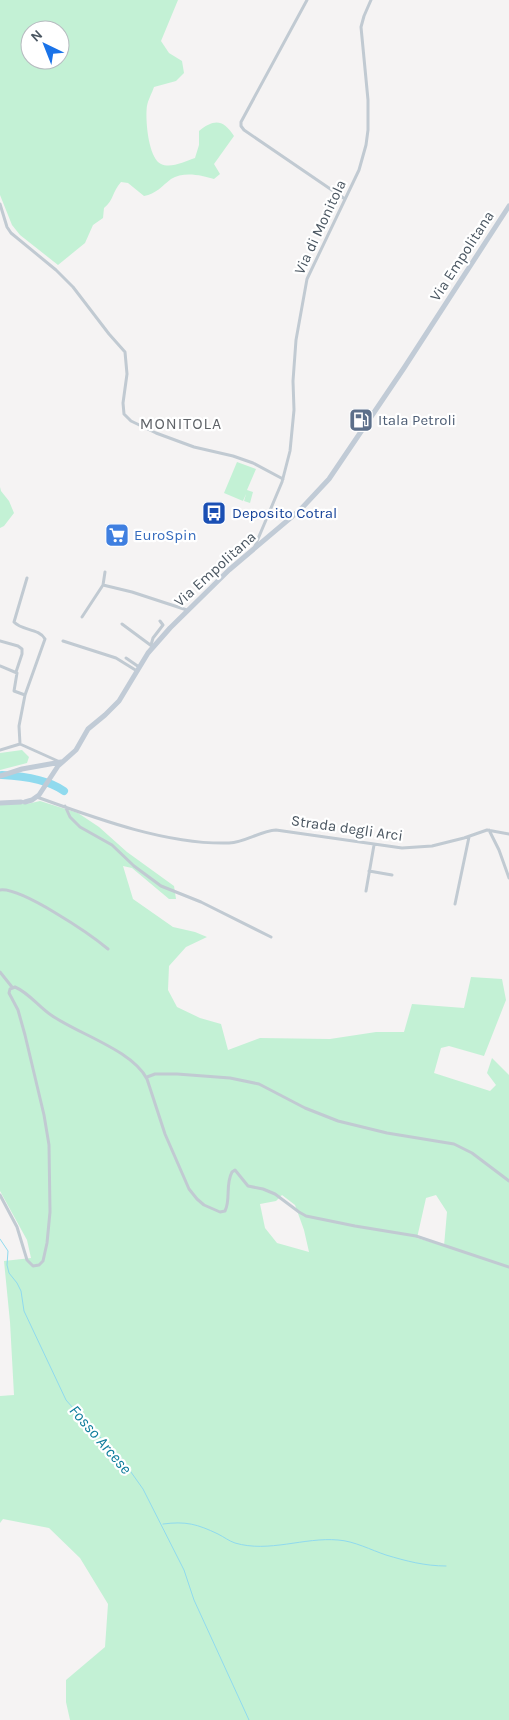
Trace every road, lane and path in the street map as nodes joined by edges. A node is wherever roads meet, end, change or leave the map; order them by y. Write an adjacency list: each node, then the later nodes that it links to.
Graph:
1 (307, 0): 3 (street)
2 (372, 0): 3 (street, Via di Monitola)
3 (346, 199): 6 (street, Via di Monitola)
4 (0, 204): 6 (street)
5 (509, 206): 7 (main road, Via Empolitana)
6 (283, 478): 7 (street, Via di Monitola)
7 (254, 549): 11 (main road, Via Empolitana)
8 (105, 572): 10 (street)
9 (27, 578): 22 (street)
10 (103, 585): 11 (street); 12 (street)
11 (187, 610): 17 (main road, Via Empolitana)
12 (82, 617)
13 (160, 621): 17 (street)
14 (122, 624): 17 (street)
15 (0, 641): 21 (street)
16 (63, 641): 20 (street)
17 (152, 646): 20 (main road, Via Empolitana)
18 (126, 658): 20 (street)
19 (0, 666): 21 (street)
20 (138, 670): 25 (main road, Via Empolitana)
21 (16, 672): 22 (street)
22 (25, 695): 23 (street)
23 (20, 744): 24 (street); 25 (street)
24 (0, 750)
25 (61, 762): 26 (main road); 27 (main road, Via Empolitana)
26 (43, 765): 27 (main road); 28 (main road)
27 (52, 774): 29 (main road, Via Empolitana)
28 (0, 776)
29 (39, 795): 30 (main road); 31 (street, Strada degli Arci)
30 (0, 803)
31 (65, 806): 35 (street, Strada degli Arci); 42 (street)
32 (489, 830): 33 (street, Strada degli Arci); 34 (street, Strada degli Arci); 38 (street)
33 (509, 834)
34 (469, 836): 35 (street, Strada degli Arci); 41 (street)
35 (374, 845): 36 (street)
36 (369, 871): 37 (street); 40 (street)
37 (392, 875)
38 (509, 878)
39 (0, 890): 43 (street)
40 (366, 890)
41 (456, 904)
42 (271, 937)
43 (108, 949)
44 (0, 972): 45 (street)
45 (12, 987): 46 (street); 48 (street)
46 (147, 1077): 47 (street); 49 (street)
47 (509, 1182)
48 (0, 1195)
49 (509, 1267)

